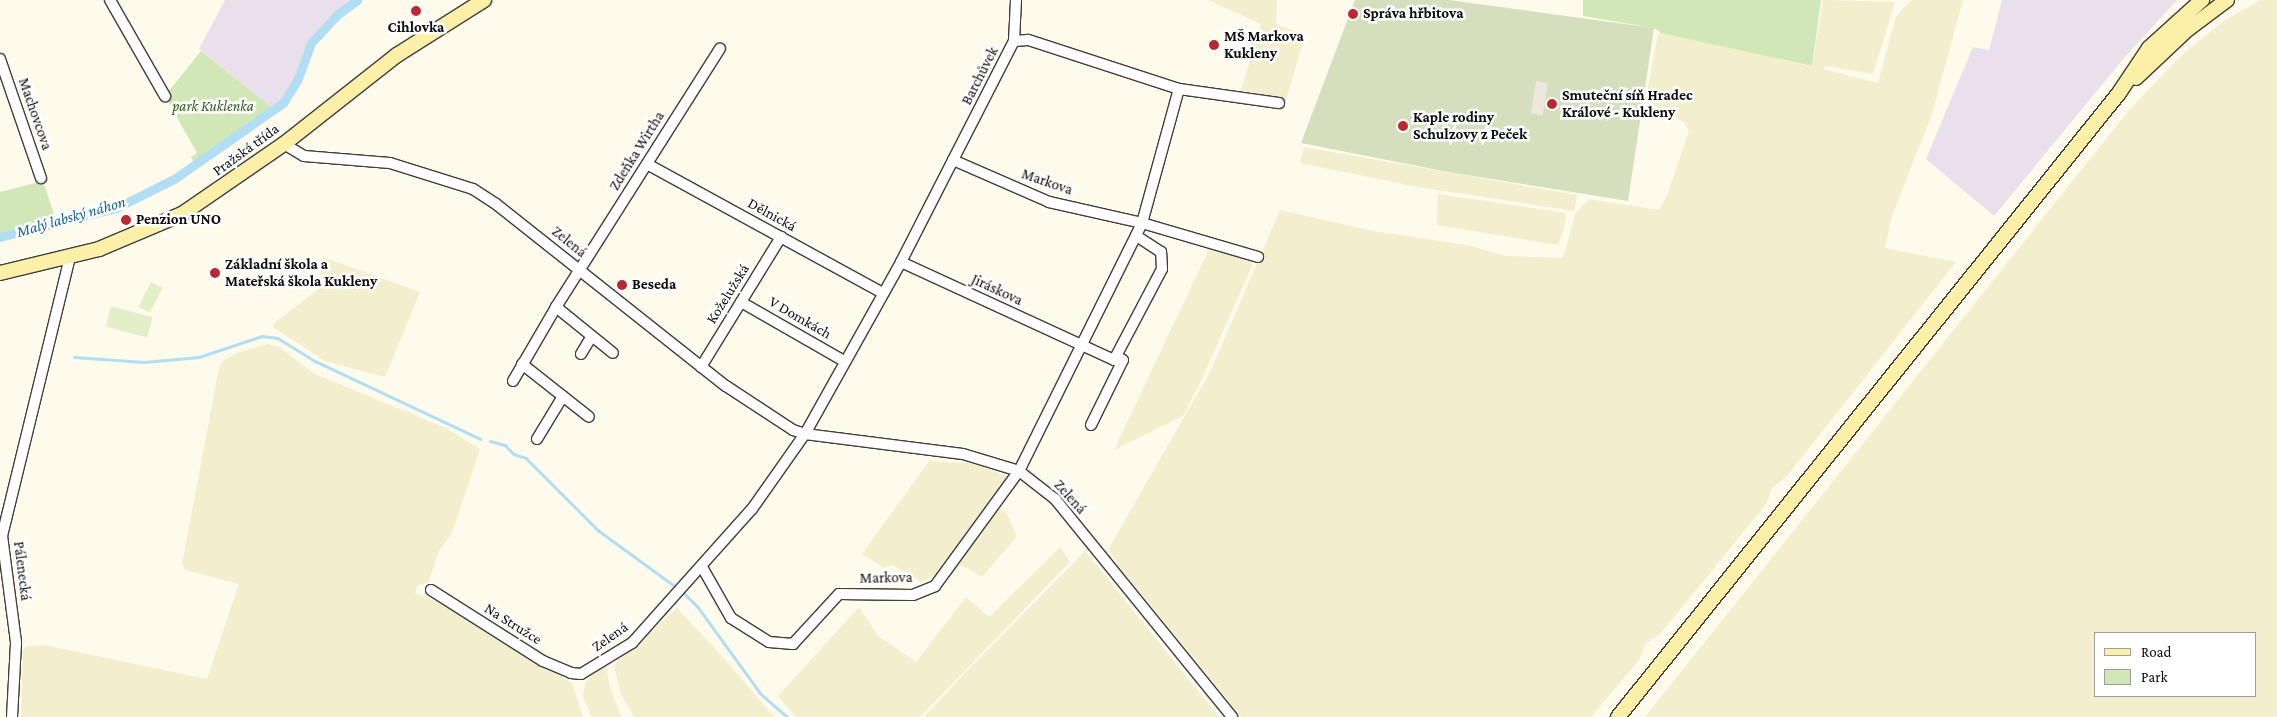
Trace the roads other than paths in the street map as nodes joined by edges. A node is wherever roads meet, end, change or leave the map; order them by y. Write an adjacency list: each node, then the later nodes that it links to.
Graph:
1 (110, 0): 11 (street)
2 (484, 0): 13 (main road, Pražská třída)
3 (1016, 0): 6 (street, Barchůvek)
4 (2202, 0): 10 (main road)
5 (2226, 0): 10 (main road)
6 (1014, 41): 9 (street); 15 (street, Barchůvek)
7 (720, 49): 14 (street, Zdeňka Wirtha)
8 (0, 59): 16 (street, Machovcova)
9 (1179, 88): 12 (street); 17 (street, Markova)
10 (2119, 93): 48 (main road)
11 (165, 96)
12 (1279, 103)
13 (284, 144): 20 (main road, Pražská třída); 23 (street, Zelená)
14 (647, 164): 19 (street, Dělnická); 23 (street, Zdeňka Wirtha)
15 (951, 164): 17 (street, Markova); 22 (street)
16 (41, 178)
17 (1142, 223): 18 (street, Markova); 21 (street, Markova)
18 (1136, 236): 29 (street, Markova); 32 (street)
19 (780, 237): 25 (street, Dělnická); 26 (street, Koželužská)
20 (70, 257): 24 (main road, Pražská třída); 46 (street, Pálenecká)
21 (1258, 257)
22 (901, 262): 25 (street); 29 (street, Jiráskova)
23 (580, 270): 27 (street, Zdeňka Wirtha); 35 (street, Zelená)
24 (0, 274)
25 (884, 293): 33 (street)
26 (741, 302): 33 (street, V Domkách); 35 (street, Koželužská)
27 (556, 307): 28 (street); 34 (street, Zdeňka Wirtha)
28 (592, 336): 30 (street); 31 (street)
29 (1082, 345): 32 (street); 42 (street, Markova)
30 (614, 353)
31 (580, 354)
32 (1116, 356): 39 (street)
33 (844, 361): 40 (street)
34 (522, 364): 36 (street, Zdeňka Wirtha); 37 (street)
35 (701, 367): 40 (street, Zelená)
36 (513, 381)
37 (563, 396): 38 (street); 41 (street)
38 (589, 417)
39 (1091, 425)
40 (805, 434): 42 (street, Zelená); 43 (street, Zelená)
41 (537, 440)
42 (1019, 471): 43 (street, Markova); 47 (street, Zelená)
43 (702, 567): 45 (street, Zelená)
44 (431, 590): 45 (street, Na Stružce)
45 (581, 674)
46 (12, 717)
47 (1232, 717)
48 (1618, 717)

